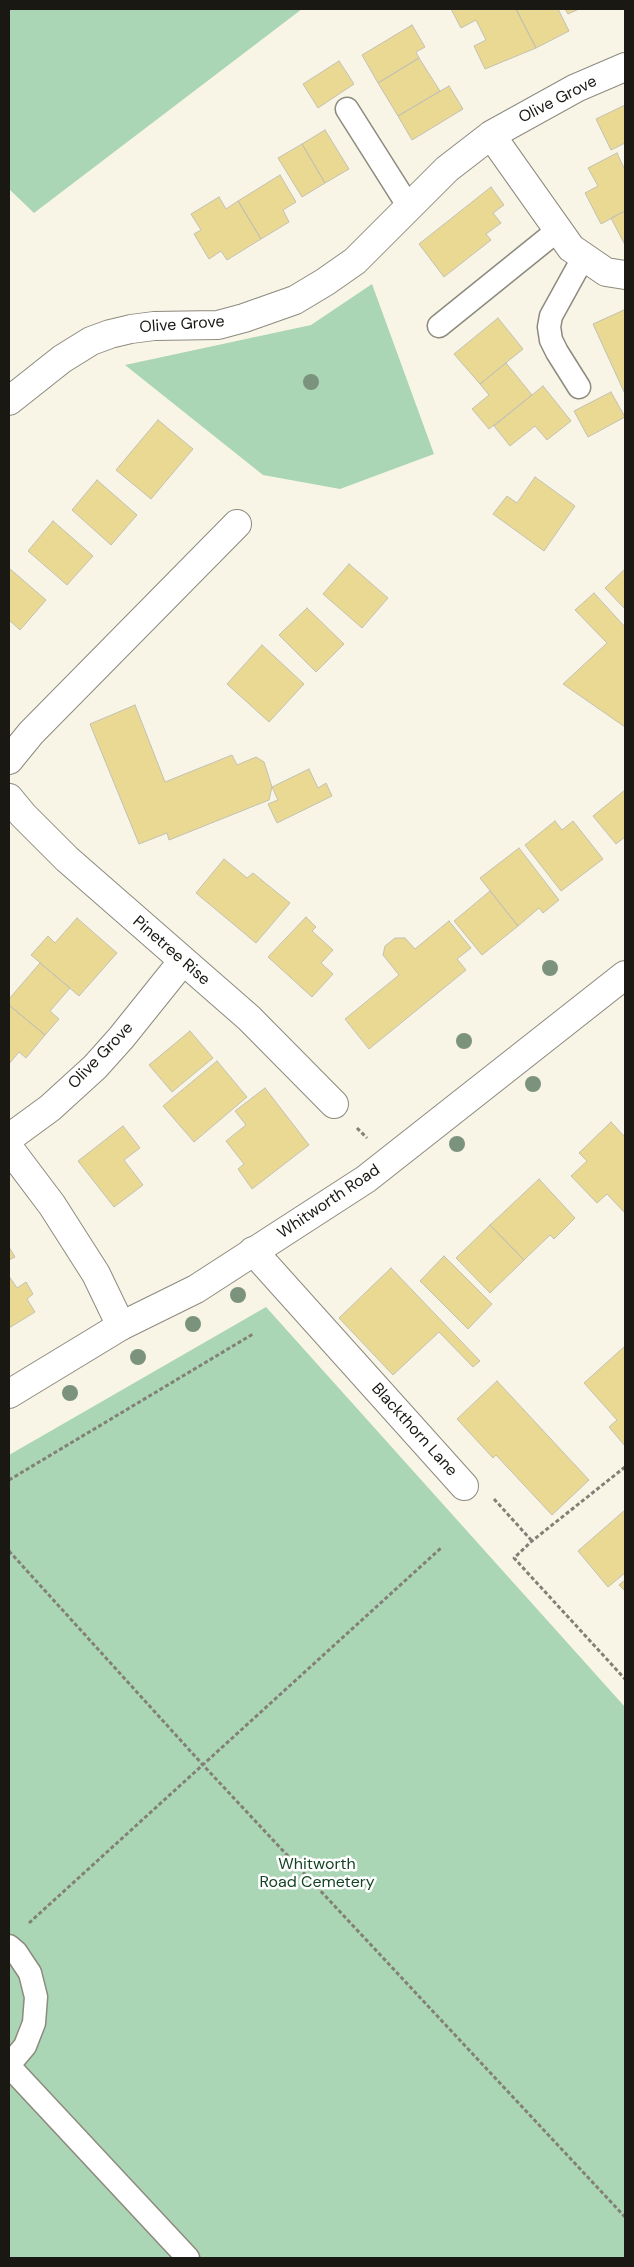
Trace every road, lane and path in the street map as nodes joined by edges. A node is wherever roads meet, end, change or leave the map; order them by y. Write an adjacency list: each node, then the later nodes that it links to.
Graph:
1 (625, 67): 3 (street, Olive Grove)
2 (347, 109): 4 (lane)
3 (491, 135): 4 (street, Olive Grove); 5 (street)
4 (409, 207): 10 (street, Olive Grove)
5 (558, 230): 6 (street); 8 (lane)
6 (583, 258): 7 (street); 9 (lane)
7 (625, 275)
8 (438, 326)
9 (578, 387)
10 (9, 401)
11 (237, 524): 12 (street)
12 (9, 760)
13 (9, 798): 14 (street, Pinetree Rise)
14 (182, 962): 16 (street, Pinetree Rise); 17 (street, Olive Grove)
15 (625, 975): 19 (street, Whitworth Road)
16 (334, 1104): 19 (path)
17 (9, 1138)
18 (9, 1148): 21 (street)
19 (389, 1161): 20 (street, Whitworth Road)
20 (253, 1251): 21 (street, Whitworth Road); 26 (street, Blackthorn Lane)
21 (121, 1326): 23 (street, Whitworth Road)
22 (253, 1334): 25 (path)
23 (9, 1394)
24 (625, 1468): 27 (path)
25 (9, 1480)
26 (464, 1486): 27 (path, Blackthorn Lane)
27 (532, 1541): 30 (path)
28 (441, 1548): 31 (path)
29 (9, 1551): 31 (path)
30 (625, 1679)
31 (203, 1765): 32 (path); 35 (path)
32 (23, 1929)
33 (9, 1946): 34 (lane)
34 (9, 2065): 36 (lane)
35 (625, 2217)
36 (188, 2258)

